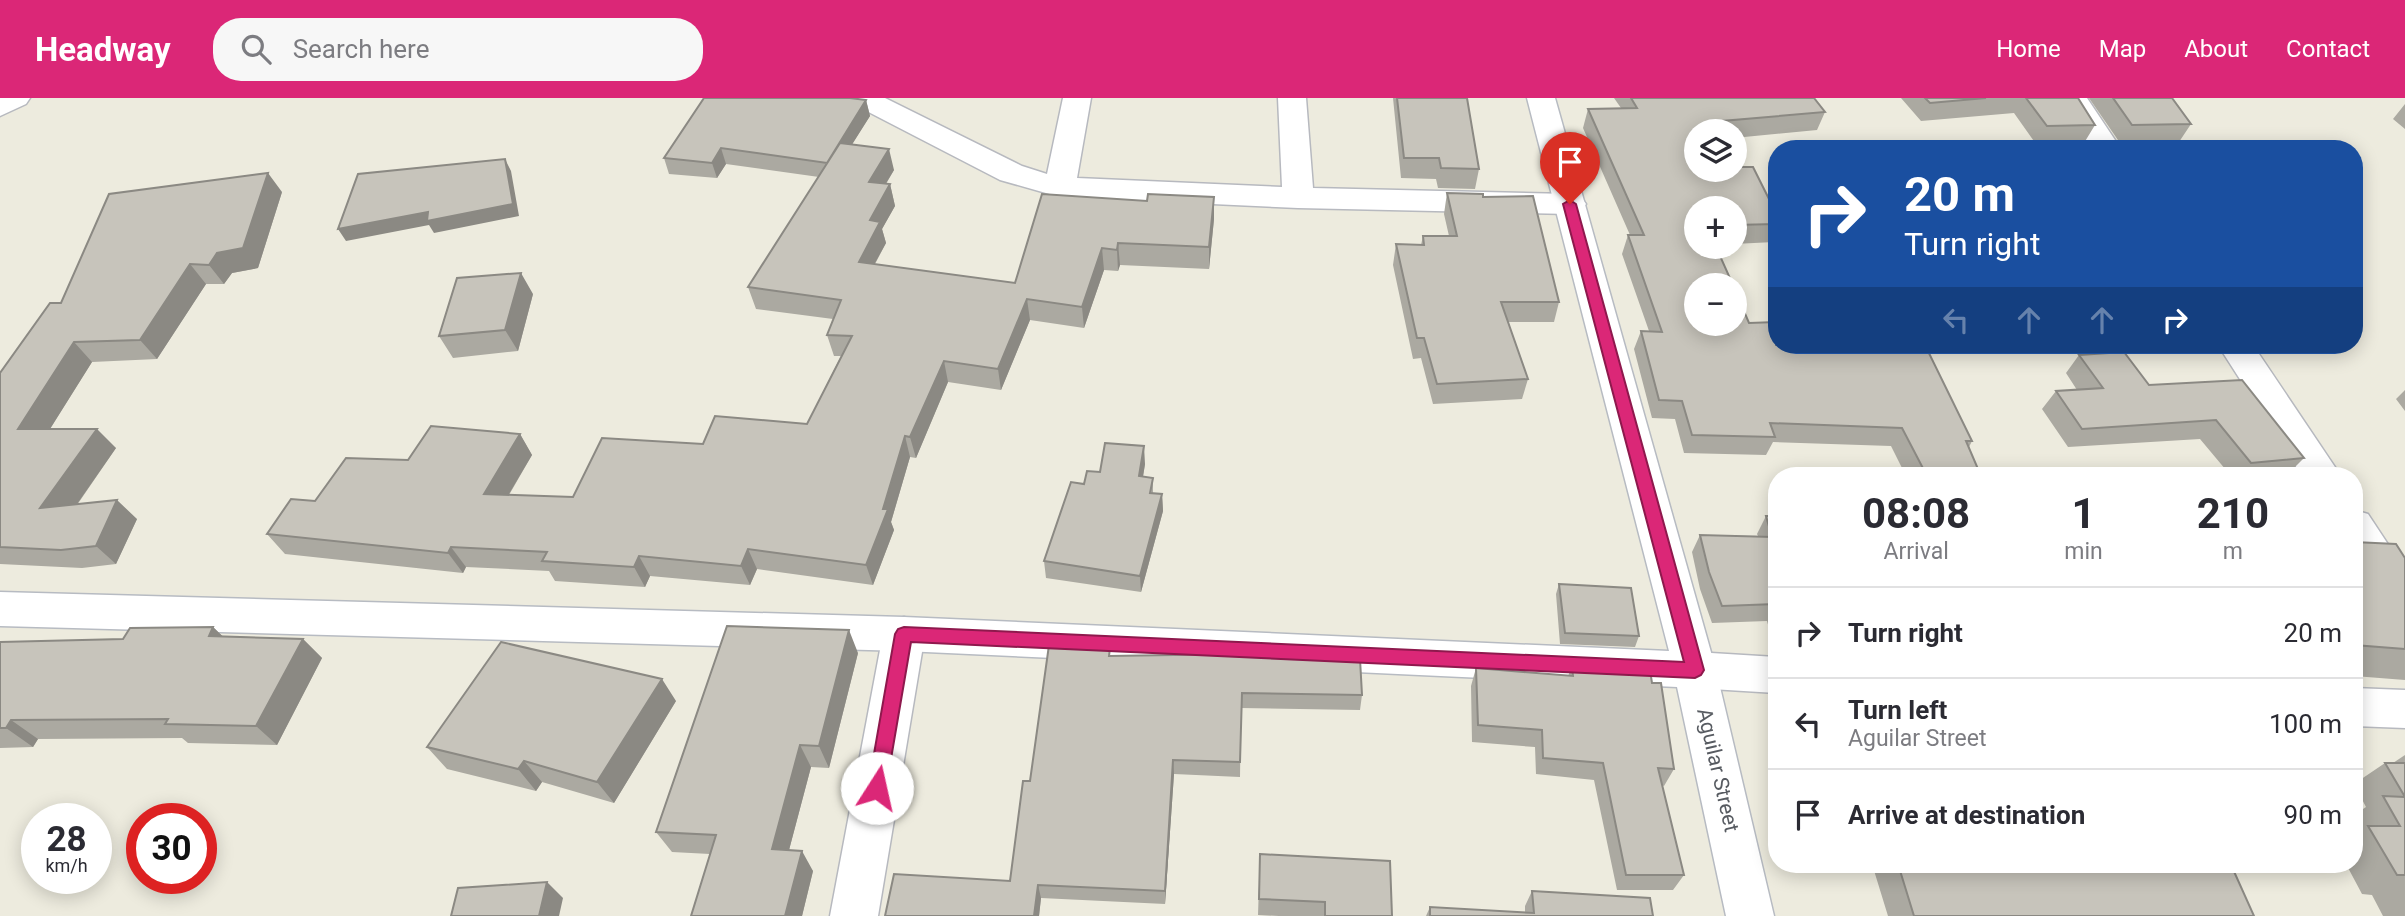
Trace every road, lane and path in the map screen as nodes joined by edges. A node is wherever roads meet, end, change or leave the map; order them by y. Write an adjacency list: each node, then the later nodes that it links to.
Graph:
1 (16, 98): 7 (street)
2 (863, 98): 9 (street)
3 (1077, 98): 9 (street)
4 (1292, 98): 10 (street)
5 (1541, 98): 11 (street, Aguilar Street)
6 (2073, 98): 8 (street)
7 (0, 107)
8 (2100, 140)
9 (1060, 187): 10 (street)
10 (1298, 198): 11 (street)
11 (1570, 204): 18 (street, Aguilar Street)
12 (2241, 354): 13 (street)
13 (2316, 467)
14 (2363, 539): 15 (street)
15 (2405, 603)
16 (0, 609): 17 (street)
17 (904, 634): 18 (street); 22 (street)
18 (1695, 670): 19 (street); 23 (street, Aguilar Street)
19 (1768, 674)
20 (2363, 707): 21 (street)
21 (2405, 709)
22 (854, 916)
23 (1750, 916)

